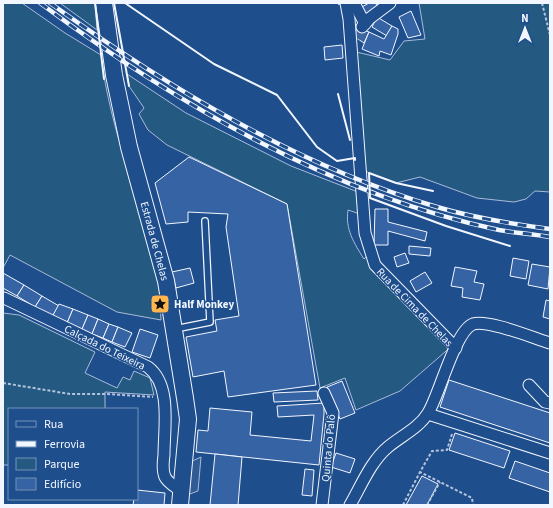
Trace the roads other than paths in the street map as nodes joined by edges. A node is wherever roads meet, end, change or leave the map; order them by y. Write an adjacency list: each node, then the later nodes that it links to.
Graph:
1 (104, 3): 7 (main road, Estrada de Chelas)
2 (346, 3): 9 (street, Rua de Cima de Chelas)
3 (354, 3): 4 (street)
4 (390, 3)
5 (205, 221): 7 (lane)
6 (4, 298): 15 (street, Calçada do Teixeira)
7 (174, 329): 15 (main road, Estrada de Chelas)
8 (550, 343): 9 (street)
9 (456, 348): 13 (street, Rua de Cima de Chelas)
10 (529, 385): 12 (street)
11 (324, 392): 16 (street, Quinta do Palô)
12 (550, 403)
13 (428, 414): 14 (street); 17 (street, Rua de Cima de Chelas)
14 (550, 453)
15 (180, 498)
16 (322, 505)
17 (350, 505)

